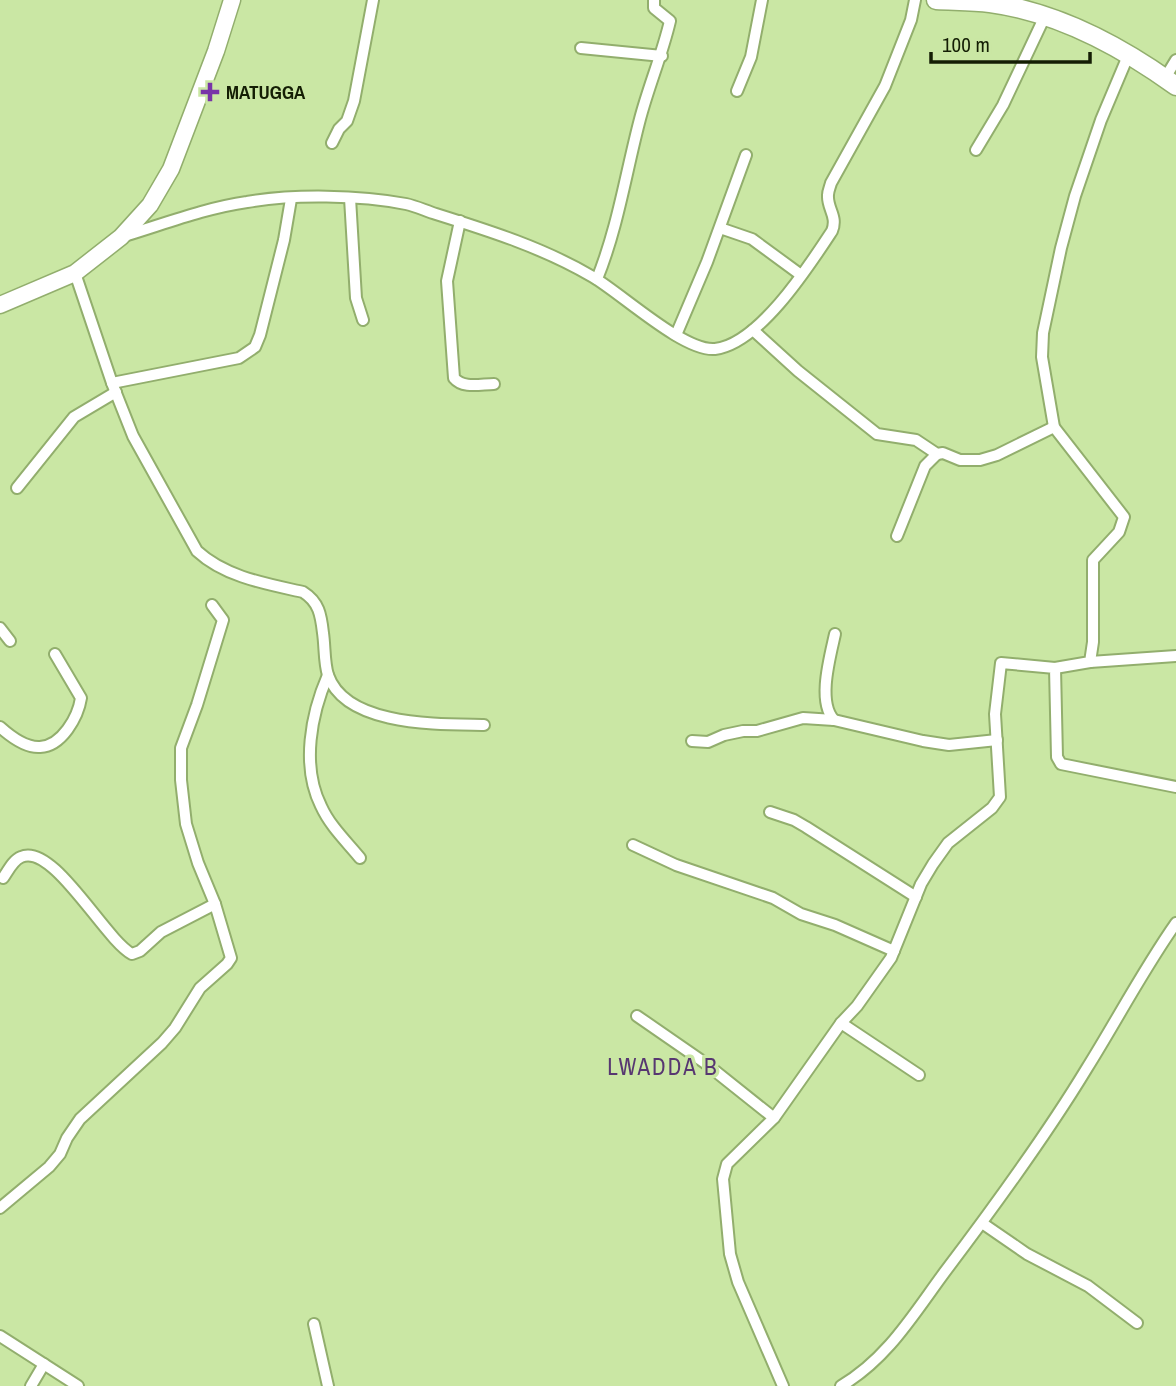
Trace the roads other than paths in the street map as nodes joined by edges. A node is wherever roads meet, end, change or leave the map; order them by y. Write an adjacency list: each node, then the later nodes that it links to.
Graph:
1 (232, 0): 21 (street)
2 (373, 0): 14 (street)
3 (654, 0): 9 (street)
4 (762, 0): 13 (street)
5 (915, 0): 23 (street)
6 (936, 0): 7 (main road)
7 (1045, 16): 10 (main road); 15 (street)
8 (580, 48): 9 (street)
9 (662, 56): 24 (street)
10 (1128, 56): 12 (main road); 31 (street)
11 (1176, 60): 12 (street)
12 (1170, 82)
13 (737, 91)
14 (332, 143)
15 (976, 150)
16 (746, 155): 20 (street)
17 (350, 198): 18 (street); 19 (street); 26 (street)
18 (290, 199): 21 (street); 30 (street)
19 (460, 221): 24 (street); 29 (street)
20 (720, 228): 23 (street); 28 (street)
21 (121, 237): 22 (street)
22 (75, 273): 25 (street); 30 (street)
23 (801, 275): 27 (street)
24 (597, 279): 28 (street)
25 (0, 305)
26 (363, 320)
27 (753, 330): 28 (street); 32 (street)
28 (676, 335)
29 (494, 384)
30 (114, 388): 33 (street); 43 (street)
31 (1054, 427): 32 (street); 41 (street)
32 (937, 454): 34 (street)
33 (18, 488)
34 (897, 536)
35 (212, 605): 55 (street)
36 (0, 628): 38 (street)
37 (835, 634): 44 (street)
38 (10, 641)
39 (55, 654): 46 (street)
40 (1176, 656): 41 (street)
41 (1090, 662): 42 (street)
42 (1055, 668): 47 (street); 49 (street)
43 (328, 675): 45 (street); 52 (street)
44 (834, 720): 47 (street); 48 (street)
45 (484, 725)
46 (0, 727)
47 (997, 740): 54 (street)
48 (692, 741)
49 (1176, 788)
50 (769, 812): 54 (street)
51 (633, 845): 57 (street)
52 (360, 858)
53 (3, 878): 55 (street)
54 (916, 897): 57 (street)
55 (215, 904): 62 (street)
56 (1176, 923): 63 (street)
57 (894, 951): 59 (street)
58 (637, 1016): 61 (street)
59 (841, 1023): 60 (street); 61 (street)
60 (919, 1075)
61 (774, 1118): 71 (street)
62 (0, 1208)
63 (982, 1223): 64 (street); 72 (street)
64 (1137, 1323)
65 (314, 1324): 70 (street)
66 (0, 1336): 67 (street)
67 (44, 1364): 68 (street); 69 (street)
68 (31, 1386)
69 (78, 1386)
70 (328, 1386)
71 (783, 1386)
72 (841, 1386)

